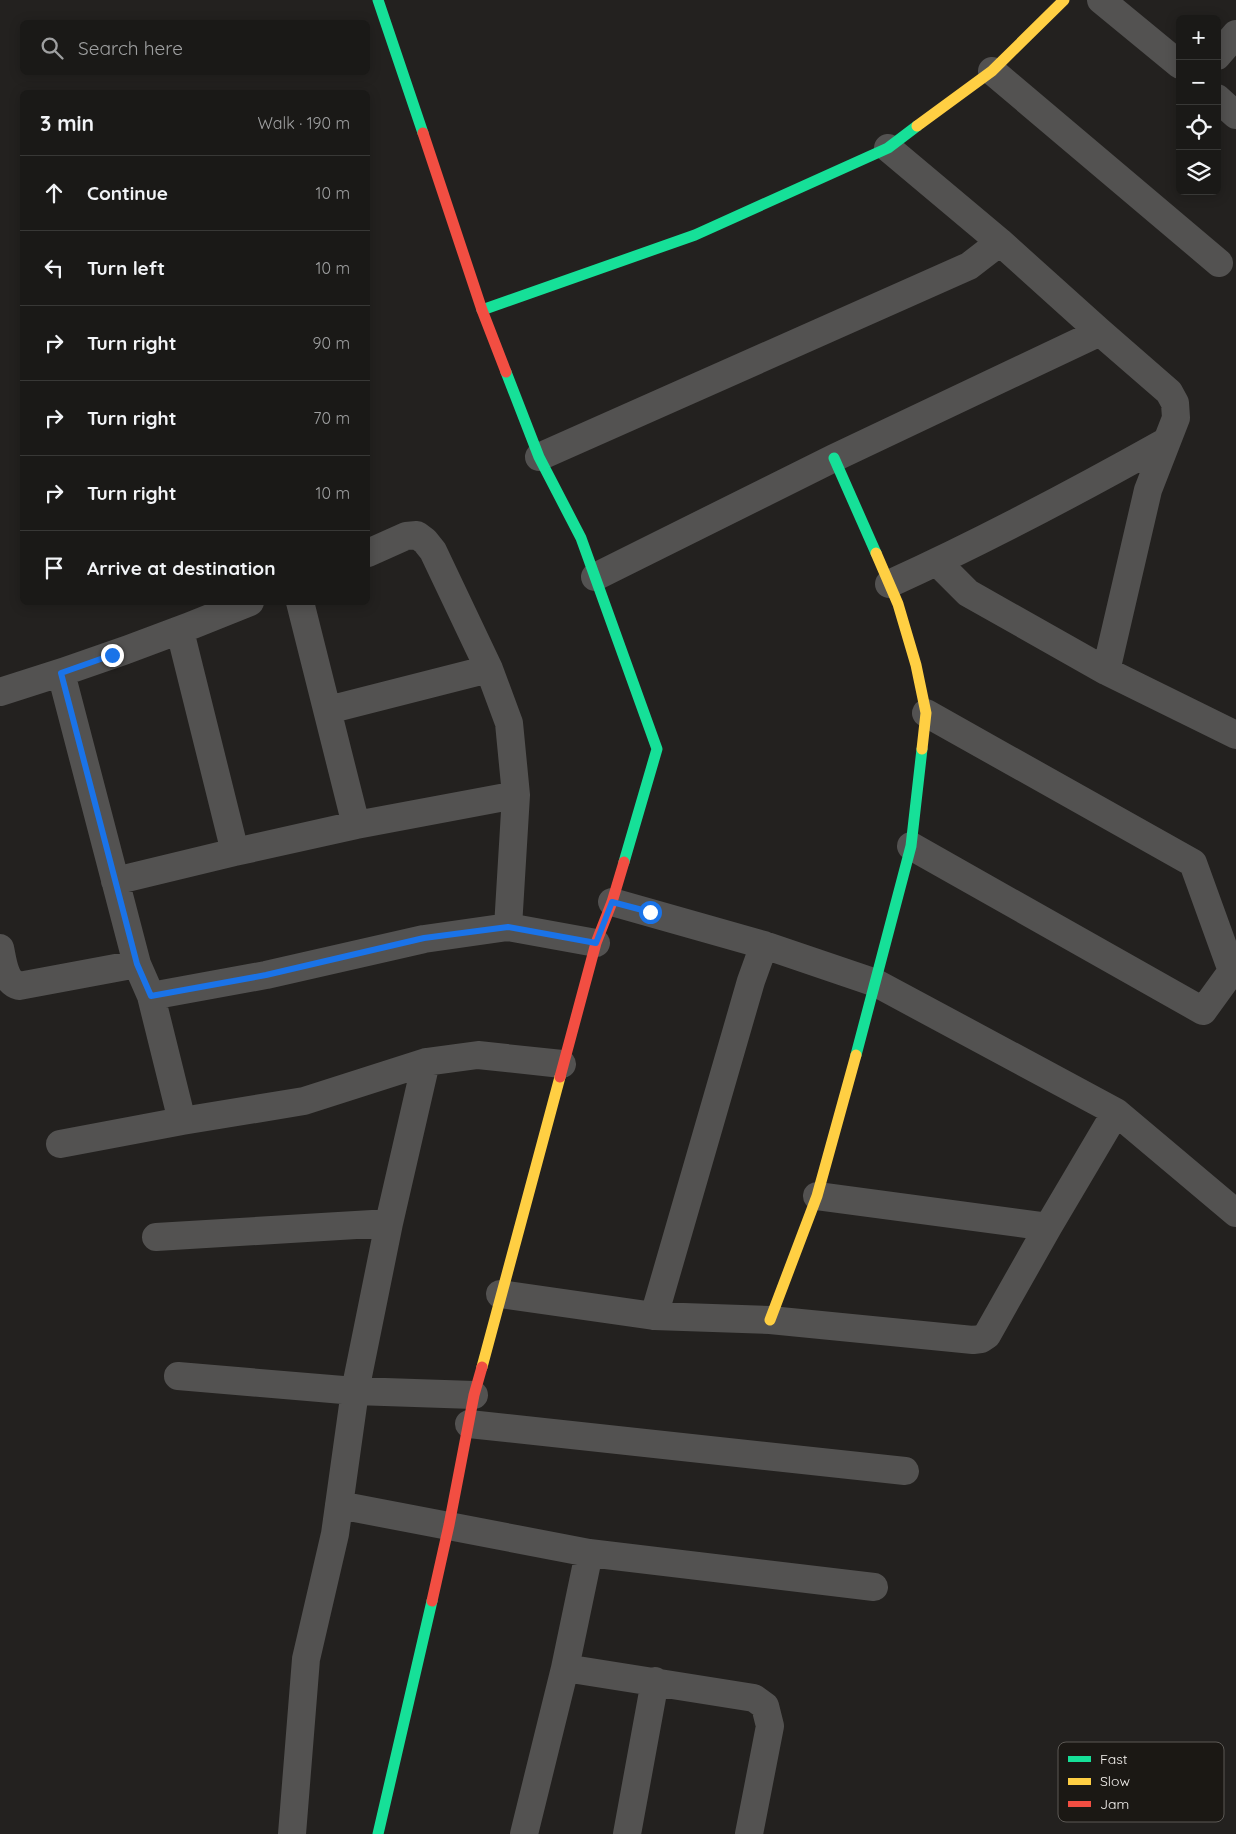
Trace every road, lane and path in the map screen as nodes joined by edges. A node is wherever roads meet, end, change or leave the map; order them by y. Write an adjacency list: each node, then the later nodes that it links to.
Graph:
1 (378, 0): 13 (street)
2 (1064, 0): 7 (street)
3 (1101, 0): 6 (street)
4 (1236, 34): 5 (street)
5 (1221, 51)
6 (1176, 62)
7 (992, 71): 10 (street); 12 (street)
8 (1221, 102): 9 (street)
9 (1236, 115)
10 (888, 148): 11 (street); 13 (street)
11 (1000, 242): 14 (street); 16 (street)
12 (1219, 263)
13 (482, 310): 16 (street)
14 (1100, 332): 15 (street); 17 (street)
15 (1167, 441): 19 (street); 26 (street)
16 (539, 458): 20 (street)
17 (834, 458): 20 (street); 21 (street)
18 (370, 552): 25 (street)
19 (938, 562): 21 (street); 26 (street)
20 (595, 576): 37 (street)
21 (889, 584): 30 (street)
22 (243, 605): 24 (street)
23 (301, 605): 29 (street)
24 (180, 631): 27 (street); 35 (street)
25 (489, 669): 29 (street); 32 (street)
26 (1106, 671): 31 (street)
27 (61, 673): 28 (street); 36 (street)
28 (0, 692)
29 (328, 710): 33 (street)
30 (926, 713): 34 (street); 34 (street)
31 (1236, 735)
32 (516, 795): 33 (street); 38 (street)
33 (356, 825): 35 (street)
34 (911, 846): 43 (street)
35 (235, 852): 36 (street)
36 (115, 881): 42 (street)
37 (612, 902): 39 (street); 40 (street)
38 (508, 927): 39 (street); 44 (street)
39 (596, 943): 46 (street)
40 (764, 945): 43 (street); 56 (street)
41 (0, 948): 42 (street)
42 (137, 964): 44 (street)
43 (876, 984): 47 (street); 50 (street)
44 (151, 996): 48 (street)
45 (426, 1062): 46 (street); 48 (street); 52 (street)
46 (562, 1064): 55 (street)
47 (1116, 1112): 51 (street); 53 (street)
48 (182, 1121): 49 (street)
49 (60, 1144)
50 (817, 1196): 53 (street); 57 (street)
51 (1236, 1213)
52 (389, 1223): 54 (street); 59 (street)
53 (1048, 1227): 57 (street)
54 (156, 1237)
55 (500, 1294): 56 (street); 60 (street)
56 (654, 1316): 57 (street)
57 (770, 1320)
58 (178, 1376): 59 (street)
59 (355, 1391): 60 (street); 63 (street)
60 (474, 1395): 61 (street)
61 (469, 1424): 62 (street); 64 (street)
62 (905, 1471)
63 (339, 1505): 64 (street); 69 (street)
64 (449, 1525): 65 (street); 70 (street)
65 (589, 1553): 66 (street); 67 (street)
66 (874, 1587)
67 (565, 1668): 68 (street); 71 (street)
68 (655, 1681): 72 (street); 73 (street)
69 (292, 1834)
70 (378, 1834)
71 (524, 1834)
72 (627, 1834)
73 (749, 1834)

